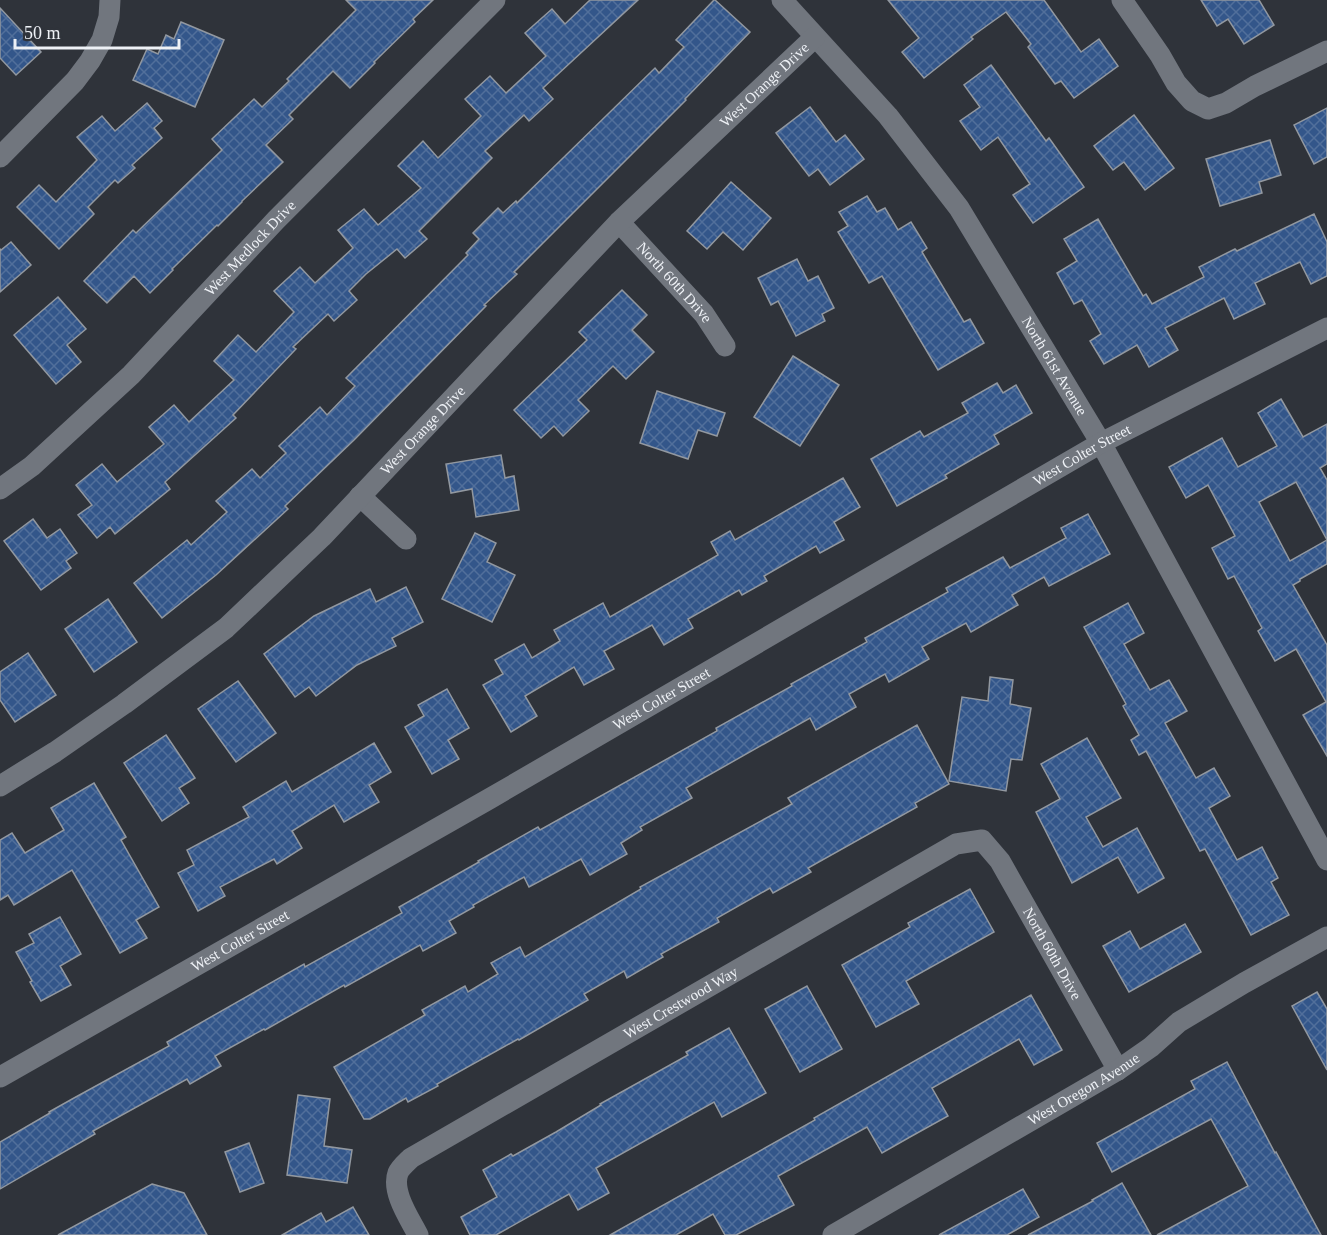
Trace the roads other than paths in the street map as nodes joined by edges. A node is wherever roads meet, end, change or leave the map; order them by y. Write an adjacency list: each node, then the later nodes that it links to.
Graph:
1 (111, 0): 7 (street)
2 (495, 0): 12 (street, West Medlock Drive)
3 (782, 0): 5 (street, North 61st Avenue)
4 (1122, 0): 6 (street)
5 (815, 38): 8 (street, West Orange Drive); 11 (street, North 61st Avenue)
6 (1327, 51)
7 (0, 157)
8 (619, 222): 10 (street, North 60th Drive); 13 (street, West Orange Drive)
9 (1327, 328): 11 (street, West Colter Street)
10 (725, 346)
11 (1101, 443): 17 (street, North 61st Avenue); 20 (street, West Colter Street)
12 (0, 489)
13 (360, 496): 14 (street); 15 (street, West Orange Drive)
14 (406, 539)
15 (0, 786)
16 (982, 840): 19 (street, North 60th Drive); 21 (street, West Crestwood Way)
17 (1327, 860)
18 (1327, 937): 19 (street, West Oregon Avenue)
19 (1118, 1070): 22 (street, West Oregon Avenue)
20 (0, 1077)
21 (418, 1235)
22 (833, 1235)

